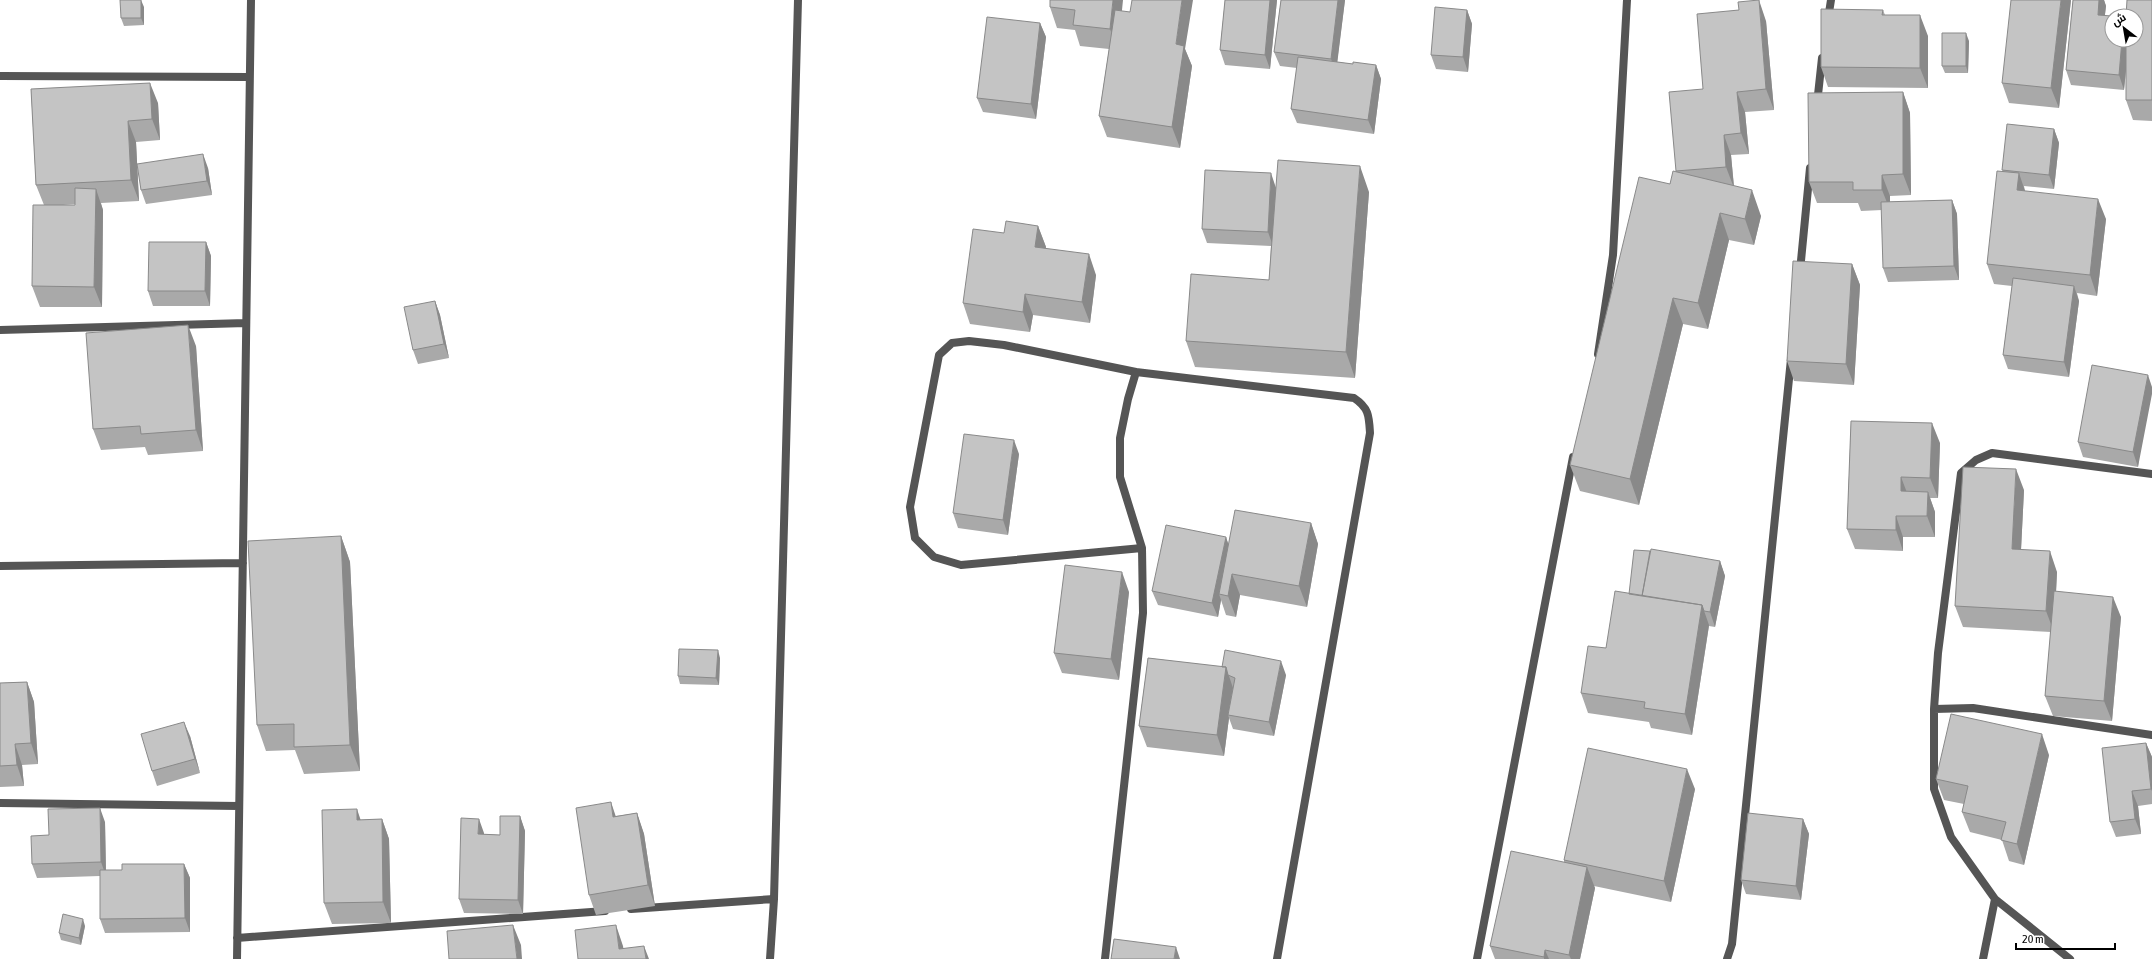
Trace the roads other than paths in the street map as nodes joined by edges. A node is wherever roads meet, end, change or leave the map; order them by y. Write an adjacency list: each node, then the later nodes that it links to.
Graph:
1 (251, 0): 8 (street)
2 (798, 0): 26 (street)
3 (1627, 0): 15 (street)
4 (1830, 0): 5 (street)
5 (1826, 31)
6 (1824, 46): 9 (street)
7 (0, 76): 8 (street)
8 (249, 77): 12 (street)
9 (1816, 116)
10 (1812, 156): 11 (street)
11 (1799, 283)
12 (246, 323): 13 (street); 20 (street)
13 (0, 330)
14 (1791, 354): 34 (street)
15 (1596, 360)
16 (1136, 372): 19 (street); 19 (street); 32 (street)
17 (1574, 452): 33 (street)
18 (2152, 474): 22 (street)
19 (1142, 548): 31 (street)
20 (243, 564): 21 (street); 25 (street)
21 (0, 566)
22 (1934, 709): 23 (street); 27 (street)
23 (2152, 735)
24 (0, 802): 25 (street)
25 (239, 806): 28 (street)
26 (774, 899): 28 (street); 30 (street)
27 (1995, 899): 35 (street); 36 (street)
28 (237, 938): 29 (street)
29 (237, 959)
30 (770, 959)
31 (1105, 959)
32 (1277, 959)
33 (1477, 959)
34 (1727, 959)
35 (1983, 959)
36 (2070, 959)

